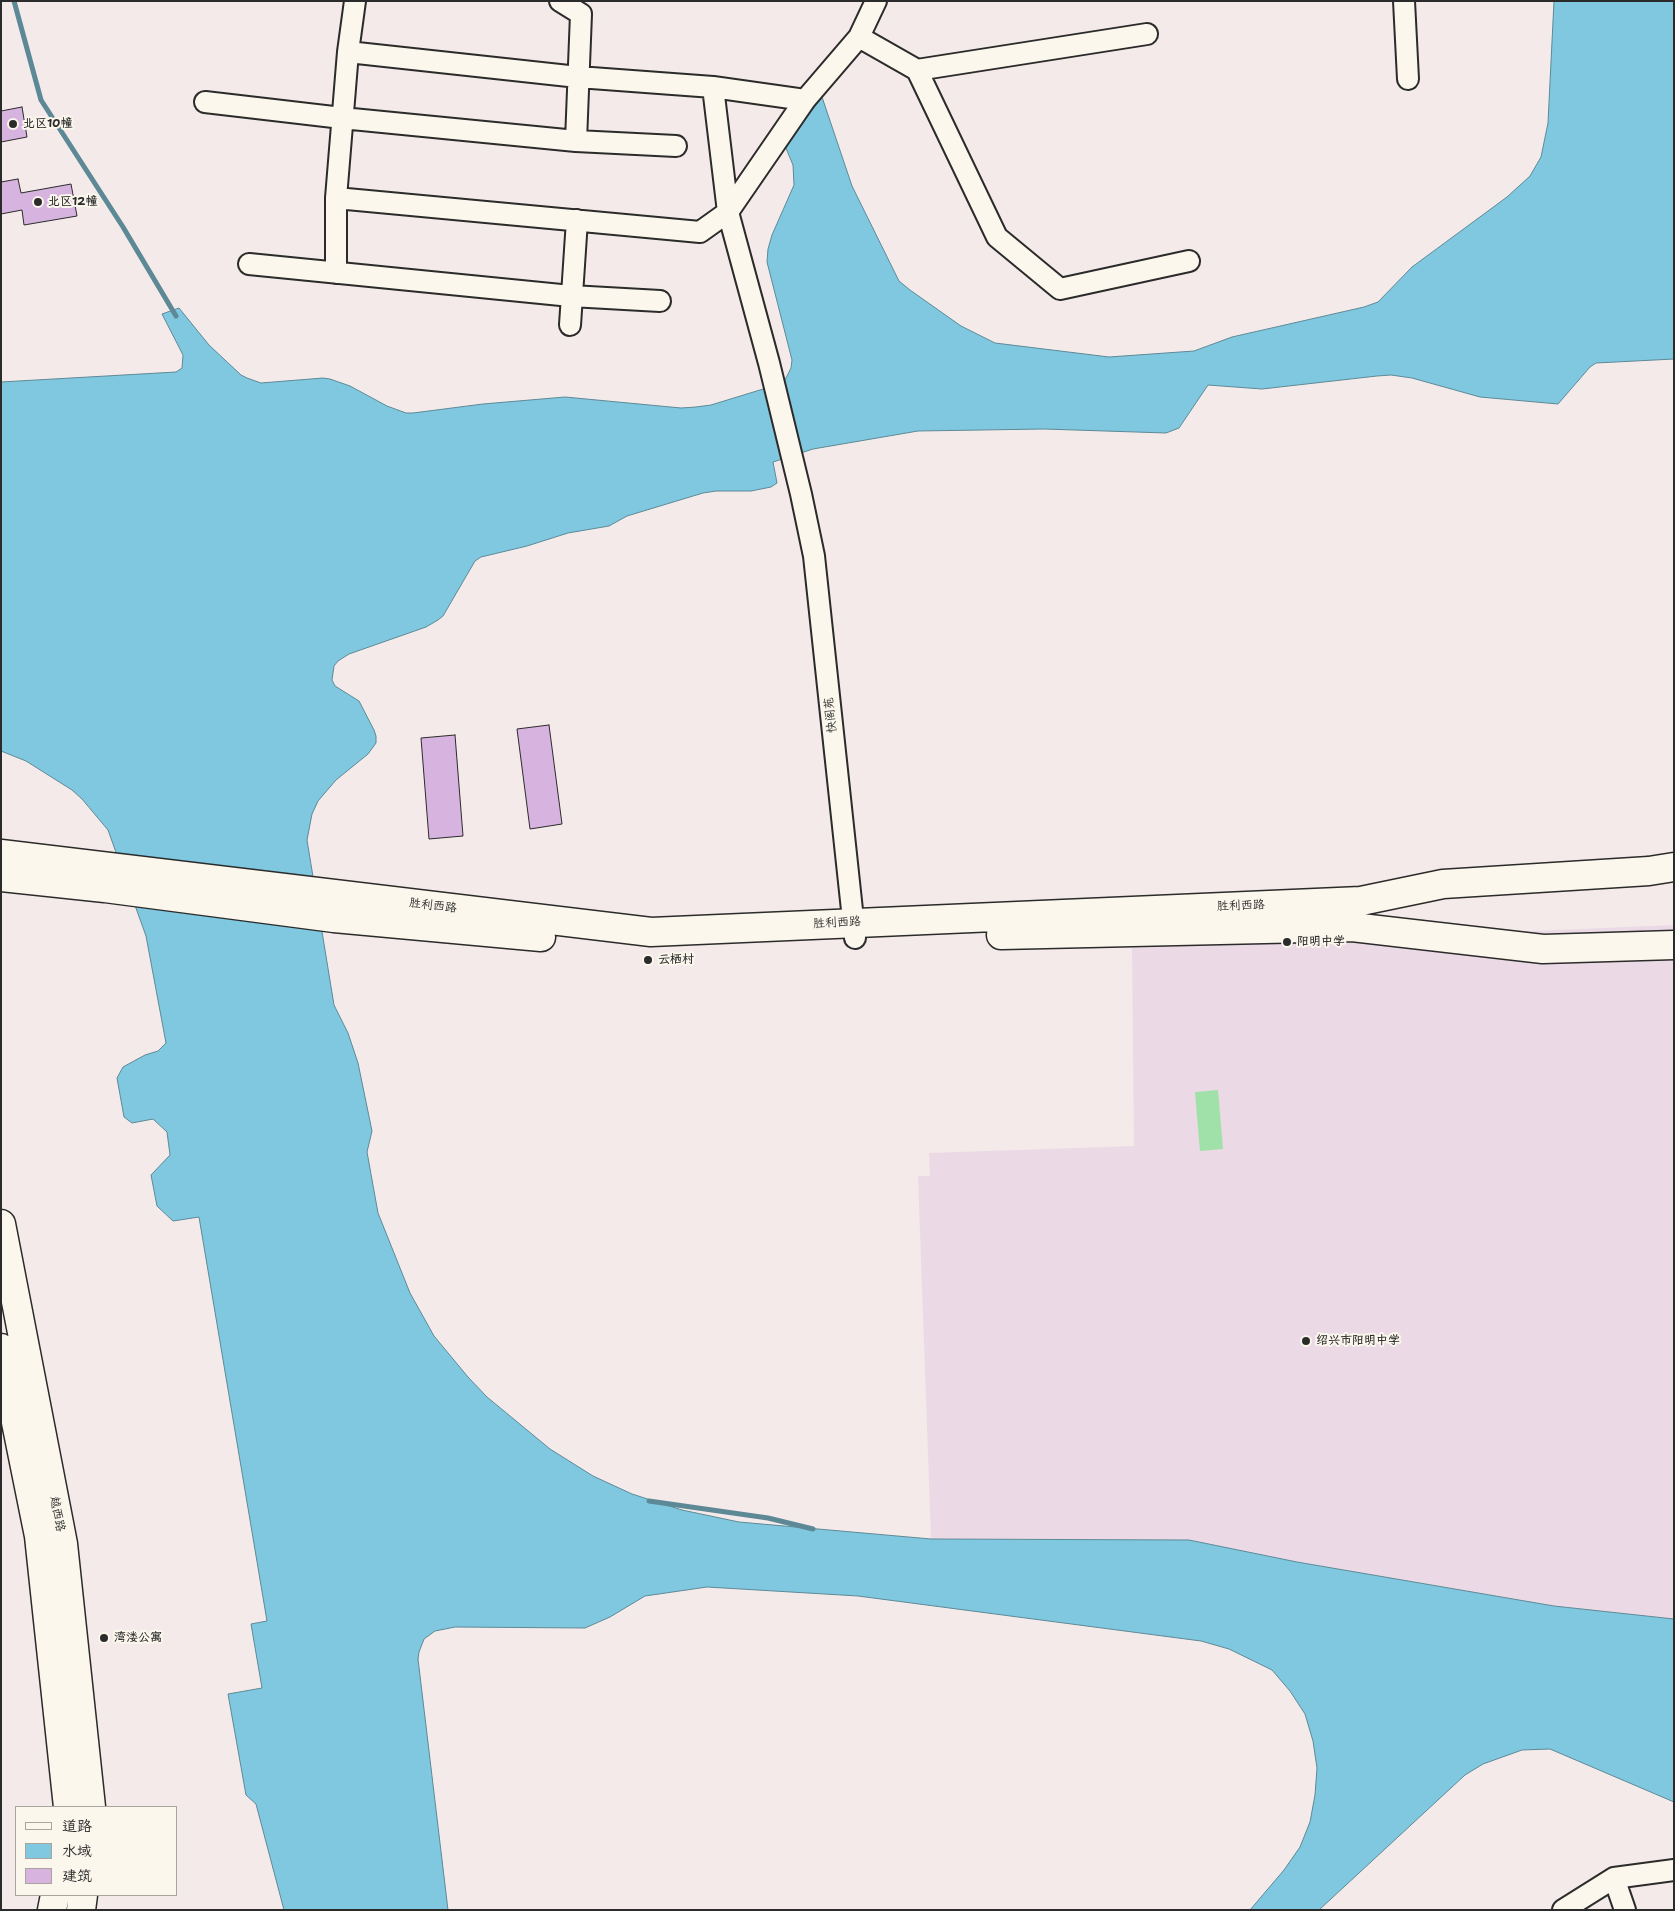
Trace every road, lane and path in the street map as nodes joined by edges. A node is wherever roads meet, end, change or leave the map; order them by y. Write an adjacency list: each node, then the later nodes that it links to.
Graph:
1 (355, 1): 7 (street)
2 (560, 1): 9 (street)
3 (876, 1): 6 (street)
4 (1404, 1): 10 (street)
5 (1147, 34): 8 (street)
6 (859, 37): 8 (street); 12 (street)
7 (348, 52): 9 (street); 14 (street)
8 (916, 70): 20 (street)
9 (578, 77): 11 (street); 15 (street)
10 (1408, 79)
11 (713, 87): 12 (street); 18 (street, 快阁苑)
12 (806, 100): 18 (street)
13 (205, 102): 14 (street)
14 (342, 118): 15 (street); 17 (street)
15 (576, 141): 16 (street)
16 (676, 146)
17 (336, 198): 19 (street); 22 (street)
18 (728, 212): 19 (street); 30 (street, 快阁苑)
19 (578, 220): 23 (street)
20 (1189, 261)
21 (249, 264): 22 (street)
22 (336, 273): 23 (street)
23 (571, 296): 24 (street); 25 (street)
24 (660, 301)
25 (570, 325)
26 (1, 854): 29 (main road, 胜利西路)
27 (1674, 867): 30 (main road, 胜利西路)
28 (1, 877): 29 (main road, 胜利西路)
29 (108, 877): 30 (main road, 胜利西路)
30 (855, 930): 31 (main road, 胜利西路)
31 (1674, 945)
32 (1, 1224): 35 (main road, 越西路)
33 (1, 1348): 34 (main road, 越西路)
34 (68, 1806)
35 (92, 1806)
36 (1674, 1870): 37 (street)
37 (1614, 1878): 42 (street); 43 (street)
38 (55, 1896): 40 (main road)
39 (83, 1896): 41 (main road)
40 (52, 1910)
41 (81, 1910)
42 (1563, 1910)
43 (1625, 1910)

